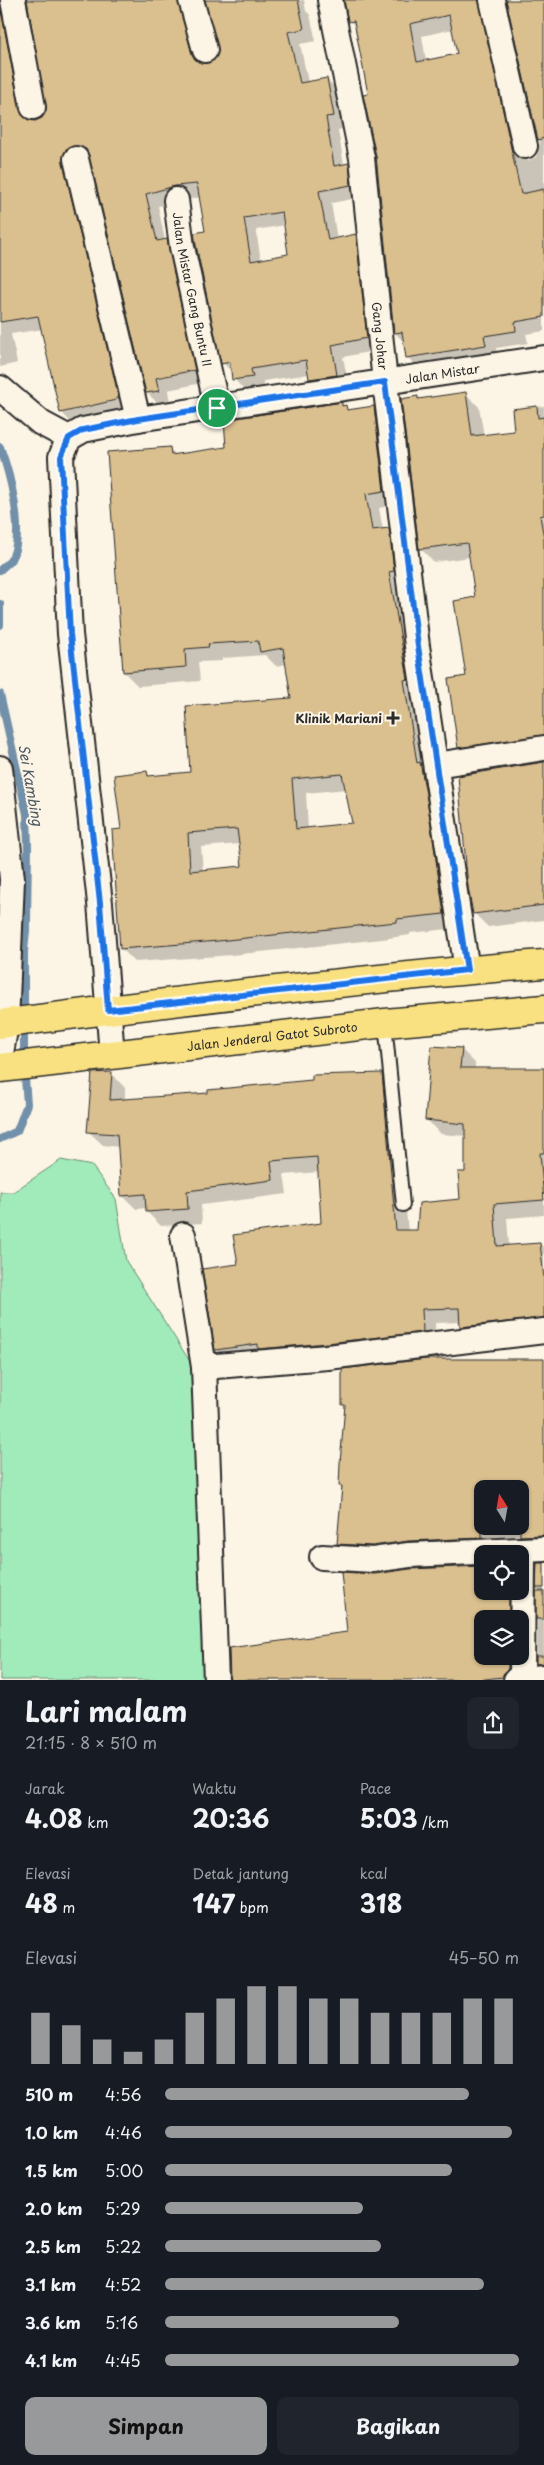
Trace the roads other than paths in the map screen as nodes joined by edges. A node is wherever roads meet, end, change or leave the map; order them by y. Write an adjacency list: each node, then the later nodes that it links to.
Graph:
1 (13, 0): 6 (street)
2 (191, 0): 5 (street)
3 (330, 0): 11 (street, Gang Johar)
4 (492, 0): 7 (street)
5 (205, 50)
6 (33, 107)
7 (525, 146)
8 (76, 159): 14 (street)
9 (176, 200): 13 (street, Jalan Mistar Gang Buntu II)
10 (544, 358): 11 (street, Jalan Mistar)
11 (385, 382): 13 (street, Jalan Mistar); 17 (street, Gang Johar)
12 (0, 388): 15 (street)
13 (217, 408): 14 (street, Jalan Mistar)
14 (138, 419): 15 (street, Jalan Mistar)
15 (65, 448): 22 (street)
16 (544, 748): 17 (street)
17 (436, 765): 20 (street, Gang Johar)
18 (0, 768): 24 (street)
19 (544, 964): 20 (main road)
20 (467, 970): 22 (main road)
21 (544, 1009): 23 (main road, Jalan Jenderal Gatot Subroto)
22 (108, 1010): 24 (main road); 25 (street)
23 (386, 1022): 25 (main road, Jalan Jenderal Gatot Subroto); 27 (lane)
24 (5, 1024): 26 (street)
25 (112, 1055): 26 (main road, Jalan Jenderal Gatot Subroto)
26 (1, 1065)
27 (403, 1205)
28 (183, 1235): 30 (street)
29 (544, 1331): 30 (street)
30 (204, 1367): 34 (street)
31 (534, 1550): 32 (street); 33 (street)
32 (322, 1557)
33 (527, 1679)
34 (216, 1680)

